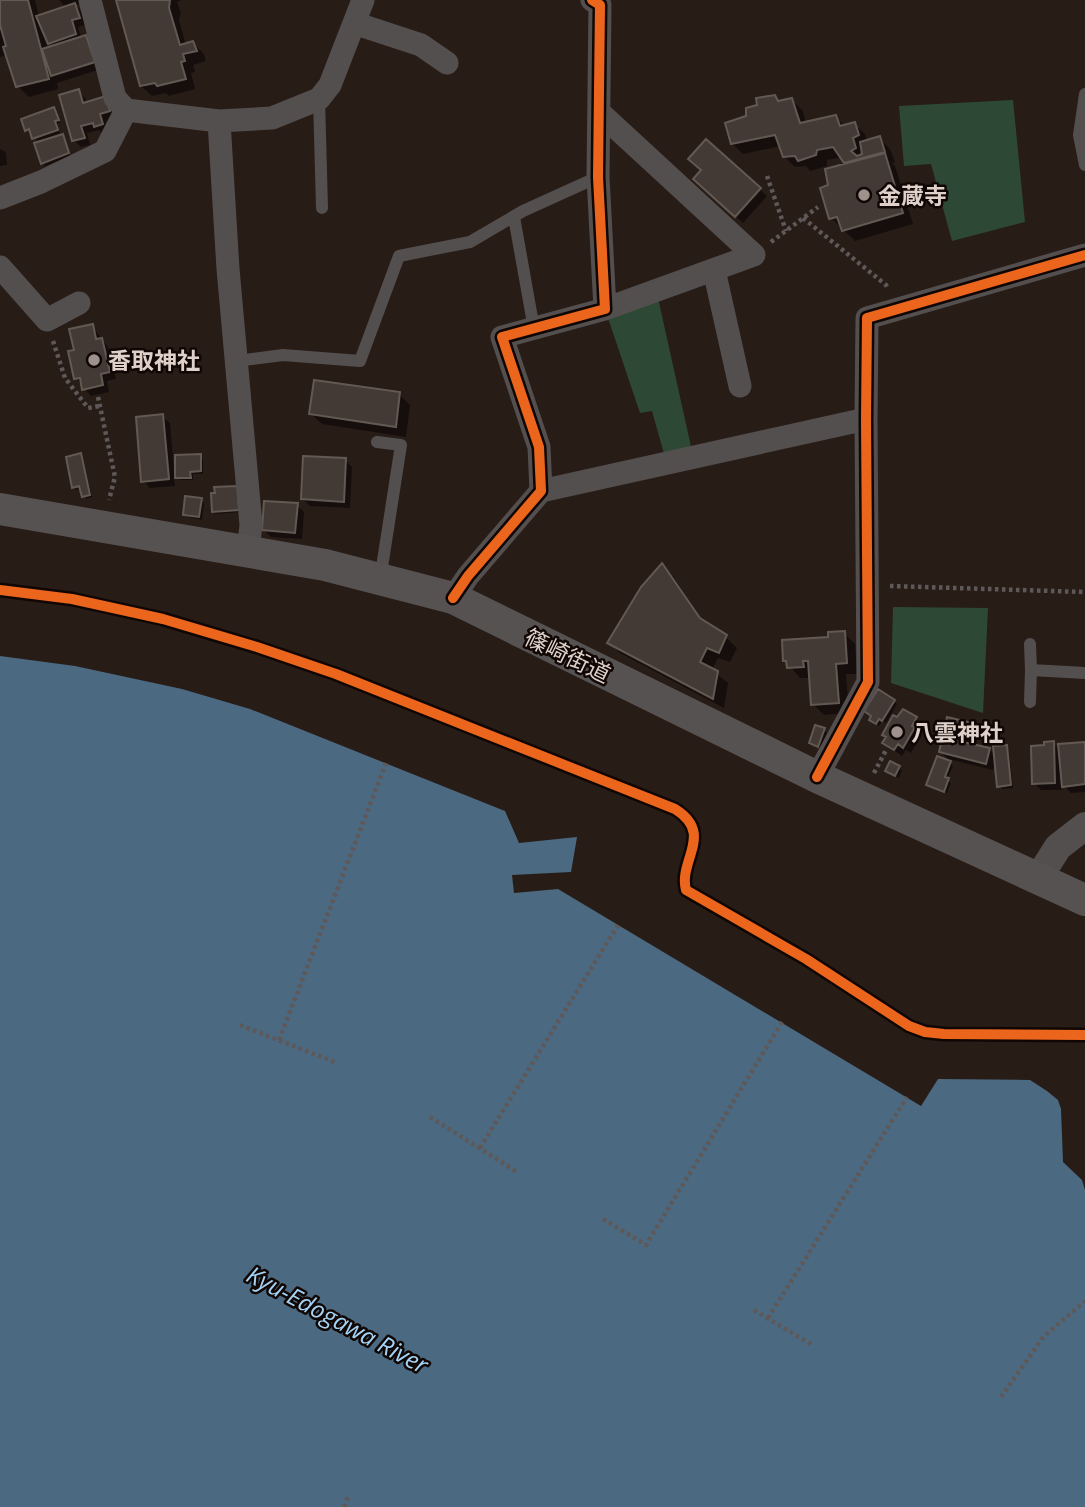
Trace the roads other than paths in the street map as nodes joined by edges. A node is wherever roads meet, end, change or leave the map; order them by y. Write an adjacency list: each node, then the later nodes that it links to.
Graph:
1 (90, 0): 8 (street)
2 (363, 0): 4 (street)
3 (600, 2): 9 (street)
4 (354, 23): 5 (street); 7 (street)
5 (447, 63)
6 (1085, 94): 11 (lane)
7 (319, 99): 10 (street); 14 (lane)
8 (126, 110): 10 (street); 13 (street)
9 (599, 112): 12 (street); 18 (street)
10 (219, 121): 22 (street)
11 (1085, 165)
12 (598, 177): 15 (lane); 20 (street)
13 (0, 198)
14 (322, 208)
15 (514, 217): 21 (lane); 22 (lane)
16 (1085, 255): 24 (street)
17 (0, 267): 19 (street)
18 (714, 270): 20 (street); 23 (street)
19 (79, 303)
20 (605, 309): 21 (street)
21 (534, 329): 26 (street)
22 (236, 361): 28 (street)
23 (740, 386)
24 (866, 419): 26 (street); 35 (street)
25 (377, 442): 29 (lane)
26 (541, 491): 30 (street)
27 (0, 509): 28 (main road, 篠崎街道)
28 (248, 551): 29 (main road, 篠崎街道)
29 (380, 580): 30 (main road, 篠崎街道)
30 (453, 598): 35 (main road, 篠崎街道)
31 (1030, 644): 32 (lane)
32 (1031, 670): 33 (lane); 34 (lane)
33 (1085, 673)
34 (1030, 702)
35 (817, 777): 37 (main road, 篠崎街道)
36 (1085, 826): 37 (street)
37 (1039, 877): 38 (main road, 篠崎街道)
38 (1085, 900)

